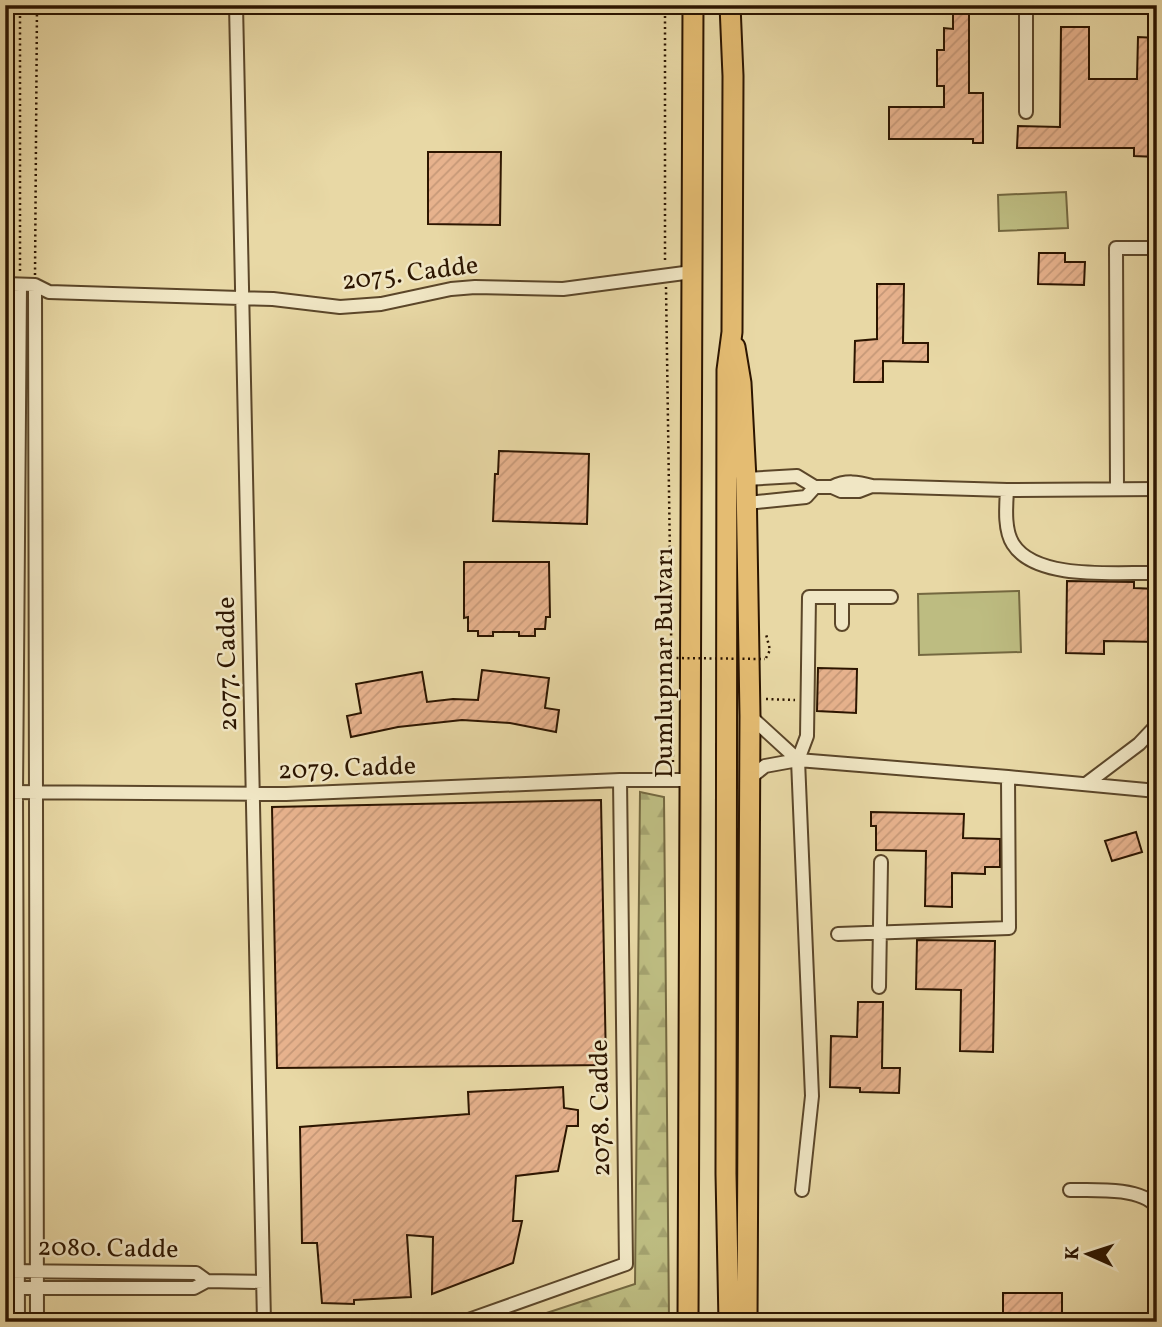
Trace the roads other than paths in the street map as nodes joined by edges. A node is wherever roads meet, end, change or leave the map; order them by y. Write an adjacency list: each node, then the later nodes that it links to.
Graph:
1 (236, 5): 14 (street, 2077. Cadde)
2 (693, 5): 9 (highway, Dumlupınar Bulvarı)
3 (730, 5): 6 (highway)
4 (742, 5): 6 (highway)
5 (1026, 5): 7 (street)
6 (733, 76): 18 (highway)
7 (1026, 112)
8 (1157, 248): 21 (street)
9 (692, 272): 14 (street, 2075. Cadde); 35 (highway, Dumlupınar Bulvarı)
10 (5, 284): 11 (street, 2075. Cadde)
11 (20, 285): 12 (street, 2075. Cadde); 16 (street)
12 (35, 285): 13 (street, 2075. Cadde); 17 (street)
13 (48, 292): 14 (street, 2075. Cadde); 17 (street)
14 (243, 298): 40 (street, 2077. Cadde)
15 (5, 299): 16 (street)
16 (20, 300): 17 (street); 38 (street)
17 (35, 300): 39 (street)
18 (732, 332): 19 (highway); 59 (highway)
19 (746, 479): 20 (street); 24 (highway)
20 (815, 487): 23 (street); 24 (street)
21 (1117, 489): 22 (street); 23 (street)
22 (1157, 489)
23 (1007, 491): 25 (street)
24 (747, 503): 29 (highway)
25 (1157, 573)
26 (842, 597): 27 (street); 28 (street); 31 (street)
27 (891, 597)
28 (842, 624)
29 (750, 716): 31 (street); 33 (highway)
30 (1157, 725): 37 (street)
31 (798, 760): 32 (street); 33 (street); 45 (street)
32 (1008, 777): 37 (street); 42 (street)
33 (750, 778): 60 (highway)
34 (620, 780): 35 (street, 2079. Cadde); 40 (street, 2079. Cadde); 57 (street, 2078. Cadde)
35 (682, 780): 58 (highway, Dumlupınar Bulvarı)
36 (1156, 784): 37 (street)
37 (1086, 785)
38 (11, 792): 39 (street, 2079. Cadde); 48 (street)
39 (34, 793): 40 (street, 2079. Cadde); 49 (street)
40 (254, 794): 51 (street, 2077. Cadde)
41 (881, 862): 42 (street)
42 (879, 933): 43 (street); 44 (street)
43 (838, 934)
44 (879, 987)
45 (802, 1190)
46 (1070, 1190): 47 (street)
47 (1157, 1207)
48 (12, 1271): 49 (street, 2080. Cadde); 52 (street)
49 (36, 1271): 50 (street, 2080. Cadde); 53 (street)
50 (207, 1281): 51 (street, 2080. Cadde); 53 (street, 2080. Cadde)
51 (263, 1282): 56 (street, 2077. Cadde)
52 (12, 1288): 53 (street, 2080. Cadde); 54 (street)
53 (36, 1288): 55 (street)
54 (18, 1322)
55 (37, 1322)
56 (264, 1322)
57 (463, 1322)
58 (688, 1322)
59 (729, 1322)
60 (747, 1322)

